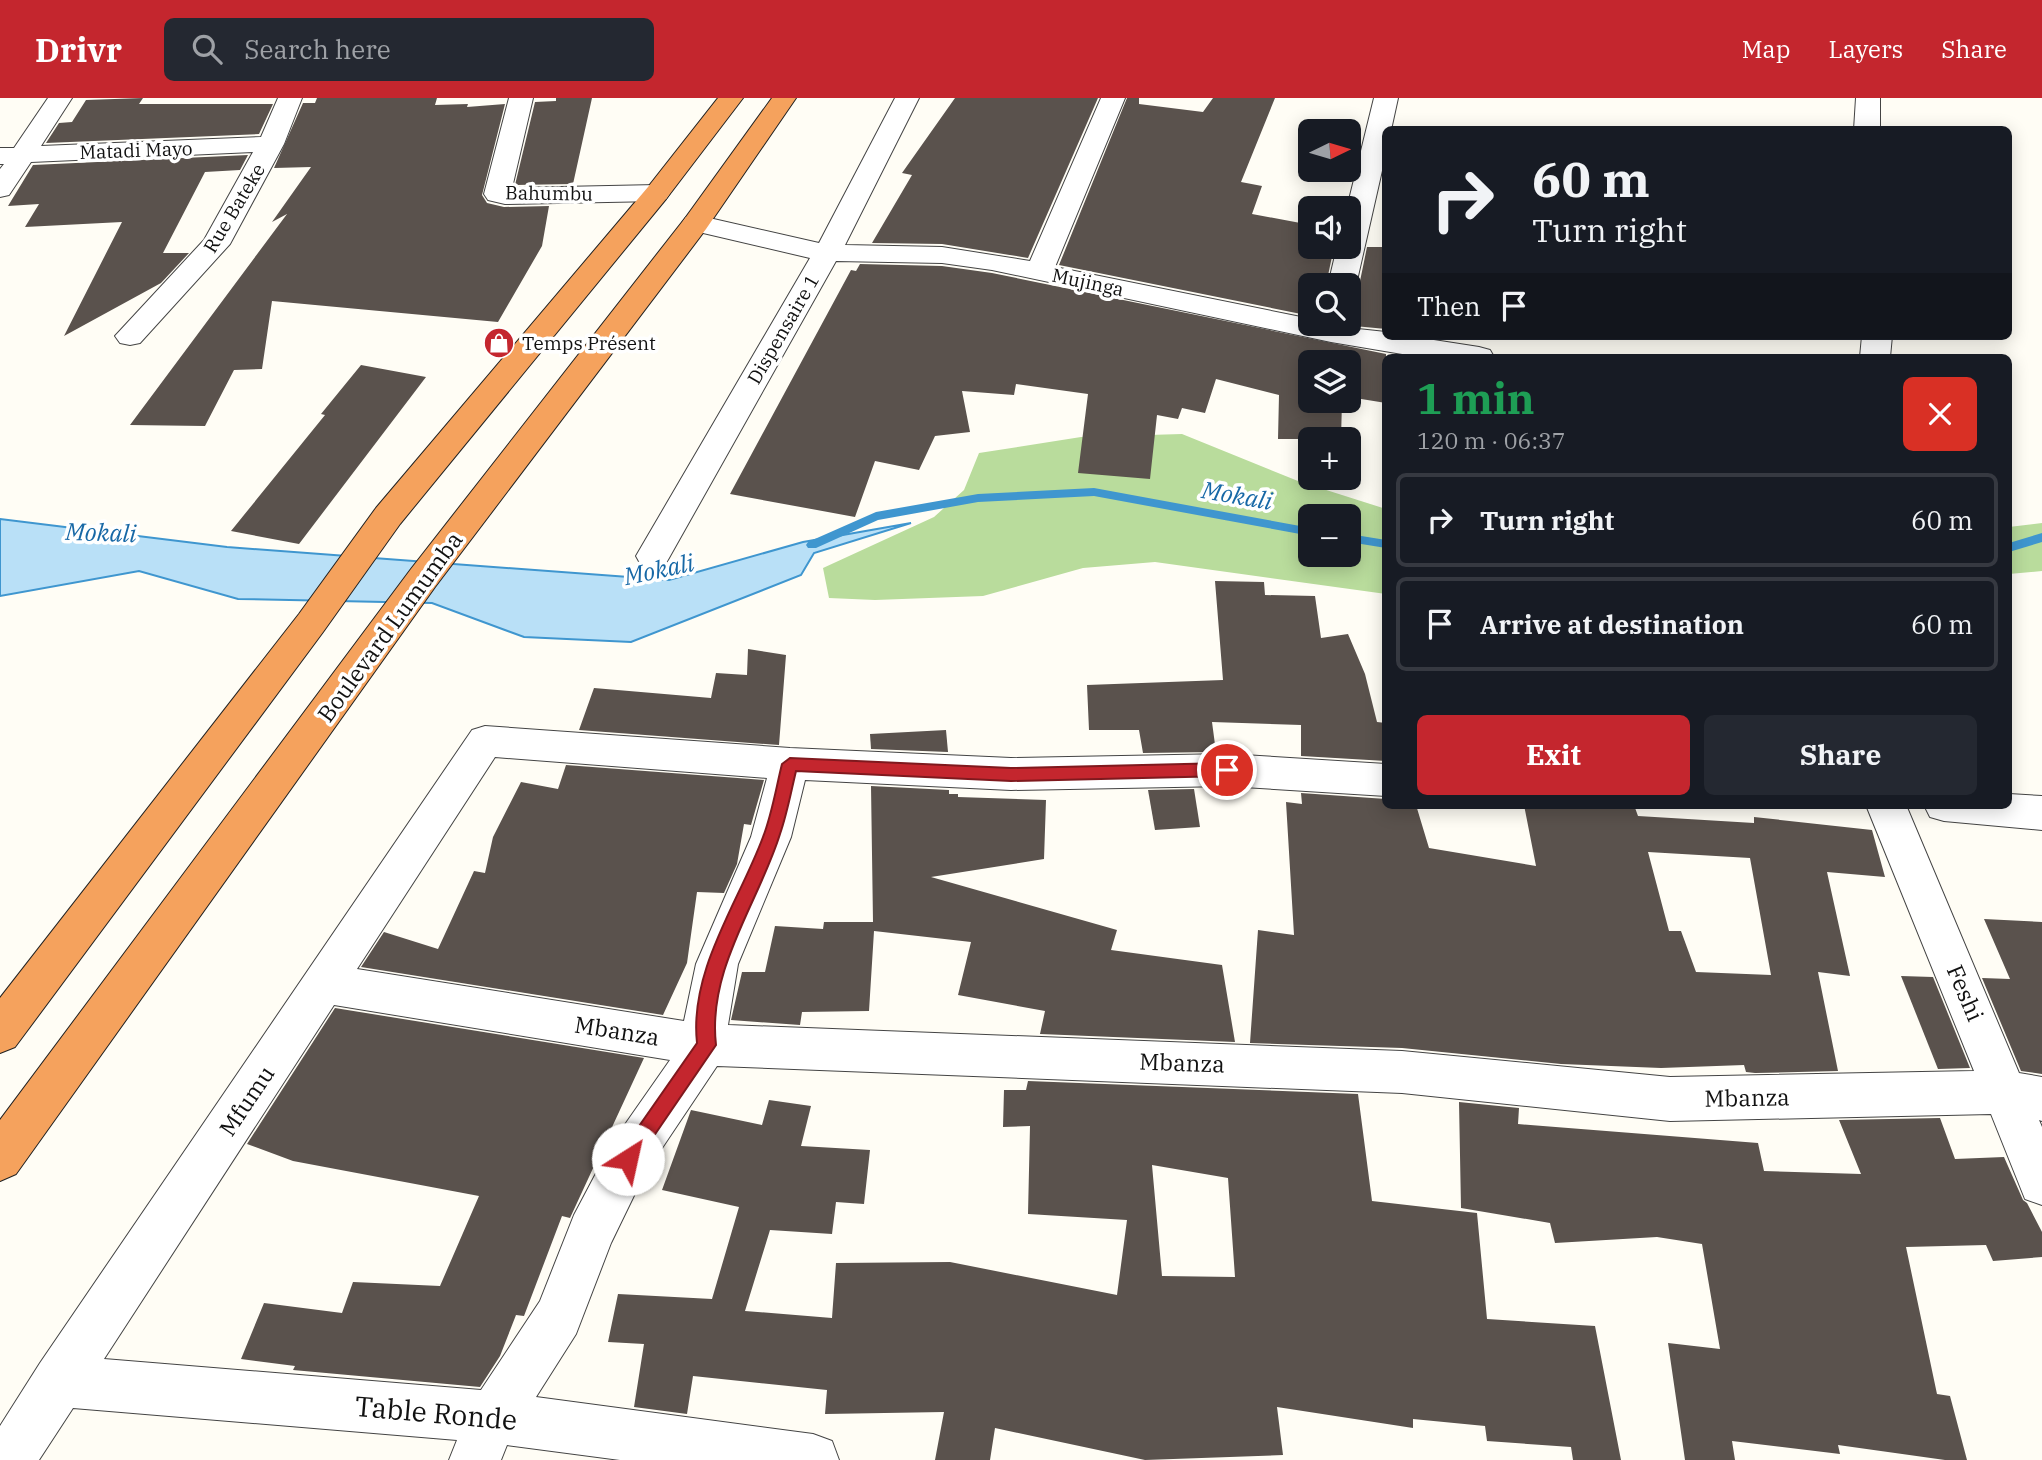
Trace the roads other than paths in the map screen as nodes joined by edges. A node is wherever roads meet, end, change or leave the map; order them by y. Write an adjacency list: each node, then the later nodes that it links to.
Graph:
1 (60, 98): 12 (street)
2 (290, 98): 11 (street, Rue Bateke)
3 (520, 98): 14 (street, Bahumbu)
4 (731, 98): 14 (highway)
5 (784, 98): 15 (highway, Boulevard Lumumba)
6 (907, 98): 16 (street, Dispensaire 1)
7 (1113, 98): 17 (street)
8 (1386, 98): 18 (street)
9 (1868, 98): 10 (street)
10 (1867, 126)
11 (271, 144): 12 (street, Matadi Mayo); 21 (street, Rue Bateke)
12 (11, 155): 13 (street)
13 (0, 189)
14 (657, 193): 32 (highway)
15 (696, 223): 16 (street, Mujinga); 35 (highway, Boulevard Lumumba)
16 (827, 253): 17 (street, Mujinga); 25 (street, Dispensaire 1)
17 (1039, 272): 19 (street, Mujinga)
18 (1345, 273)
19 (1298, 322)
20 (1361, 334): 22 (street, Mujinga)
21 (130, 336)
22 (1382, 338)
23 (1393, 340): 24 (street, Mujinga)
24 (1464, 354)
25 (653, 556)
26 (790, 764): 27 (street); 31 (street, Mfumu); 33 (street)
27 (1382, 780)
28 (1888, 809): 34 (street, Feshi)
29 (1993, 809): 30 (street)
30 (2042, 813)
31 (325, 984): 33 (street, Mbanza); 37 (street, Mfumu)
32 (3, 1025)
33 (706, 1045): 34 (street, Mbanza); 38 (street)
34 (2024, 1095): 36 (street, Feshi)
35 (0, 1158)
36 (2042, 1182)
37 (58, 1381): 38 (street, Table Ronde); 39 (street, Mfumu)
38 (484, 1438): 40 (street, Table Ronde)
39 (8, 1460)
40 (813, 1460)

